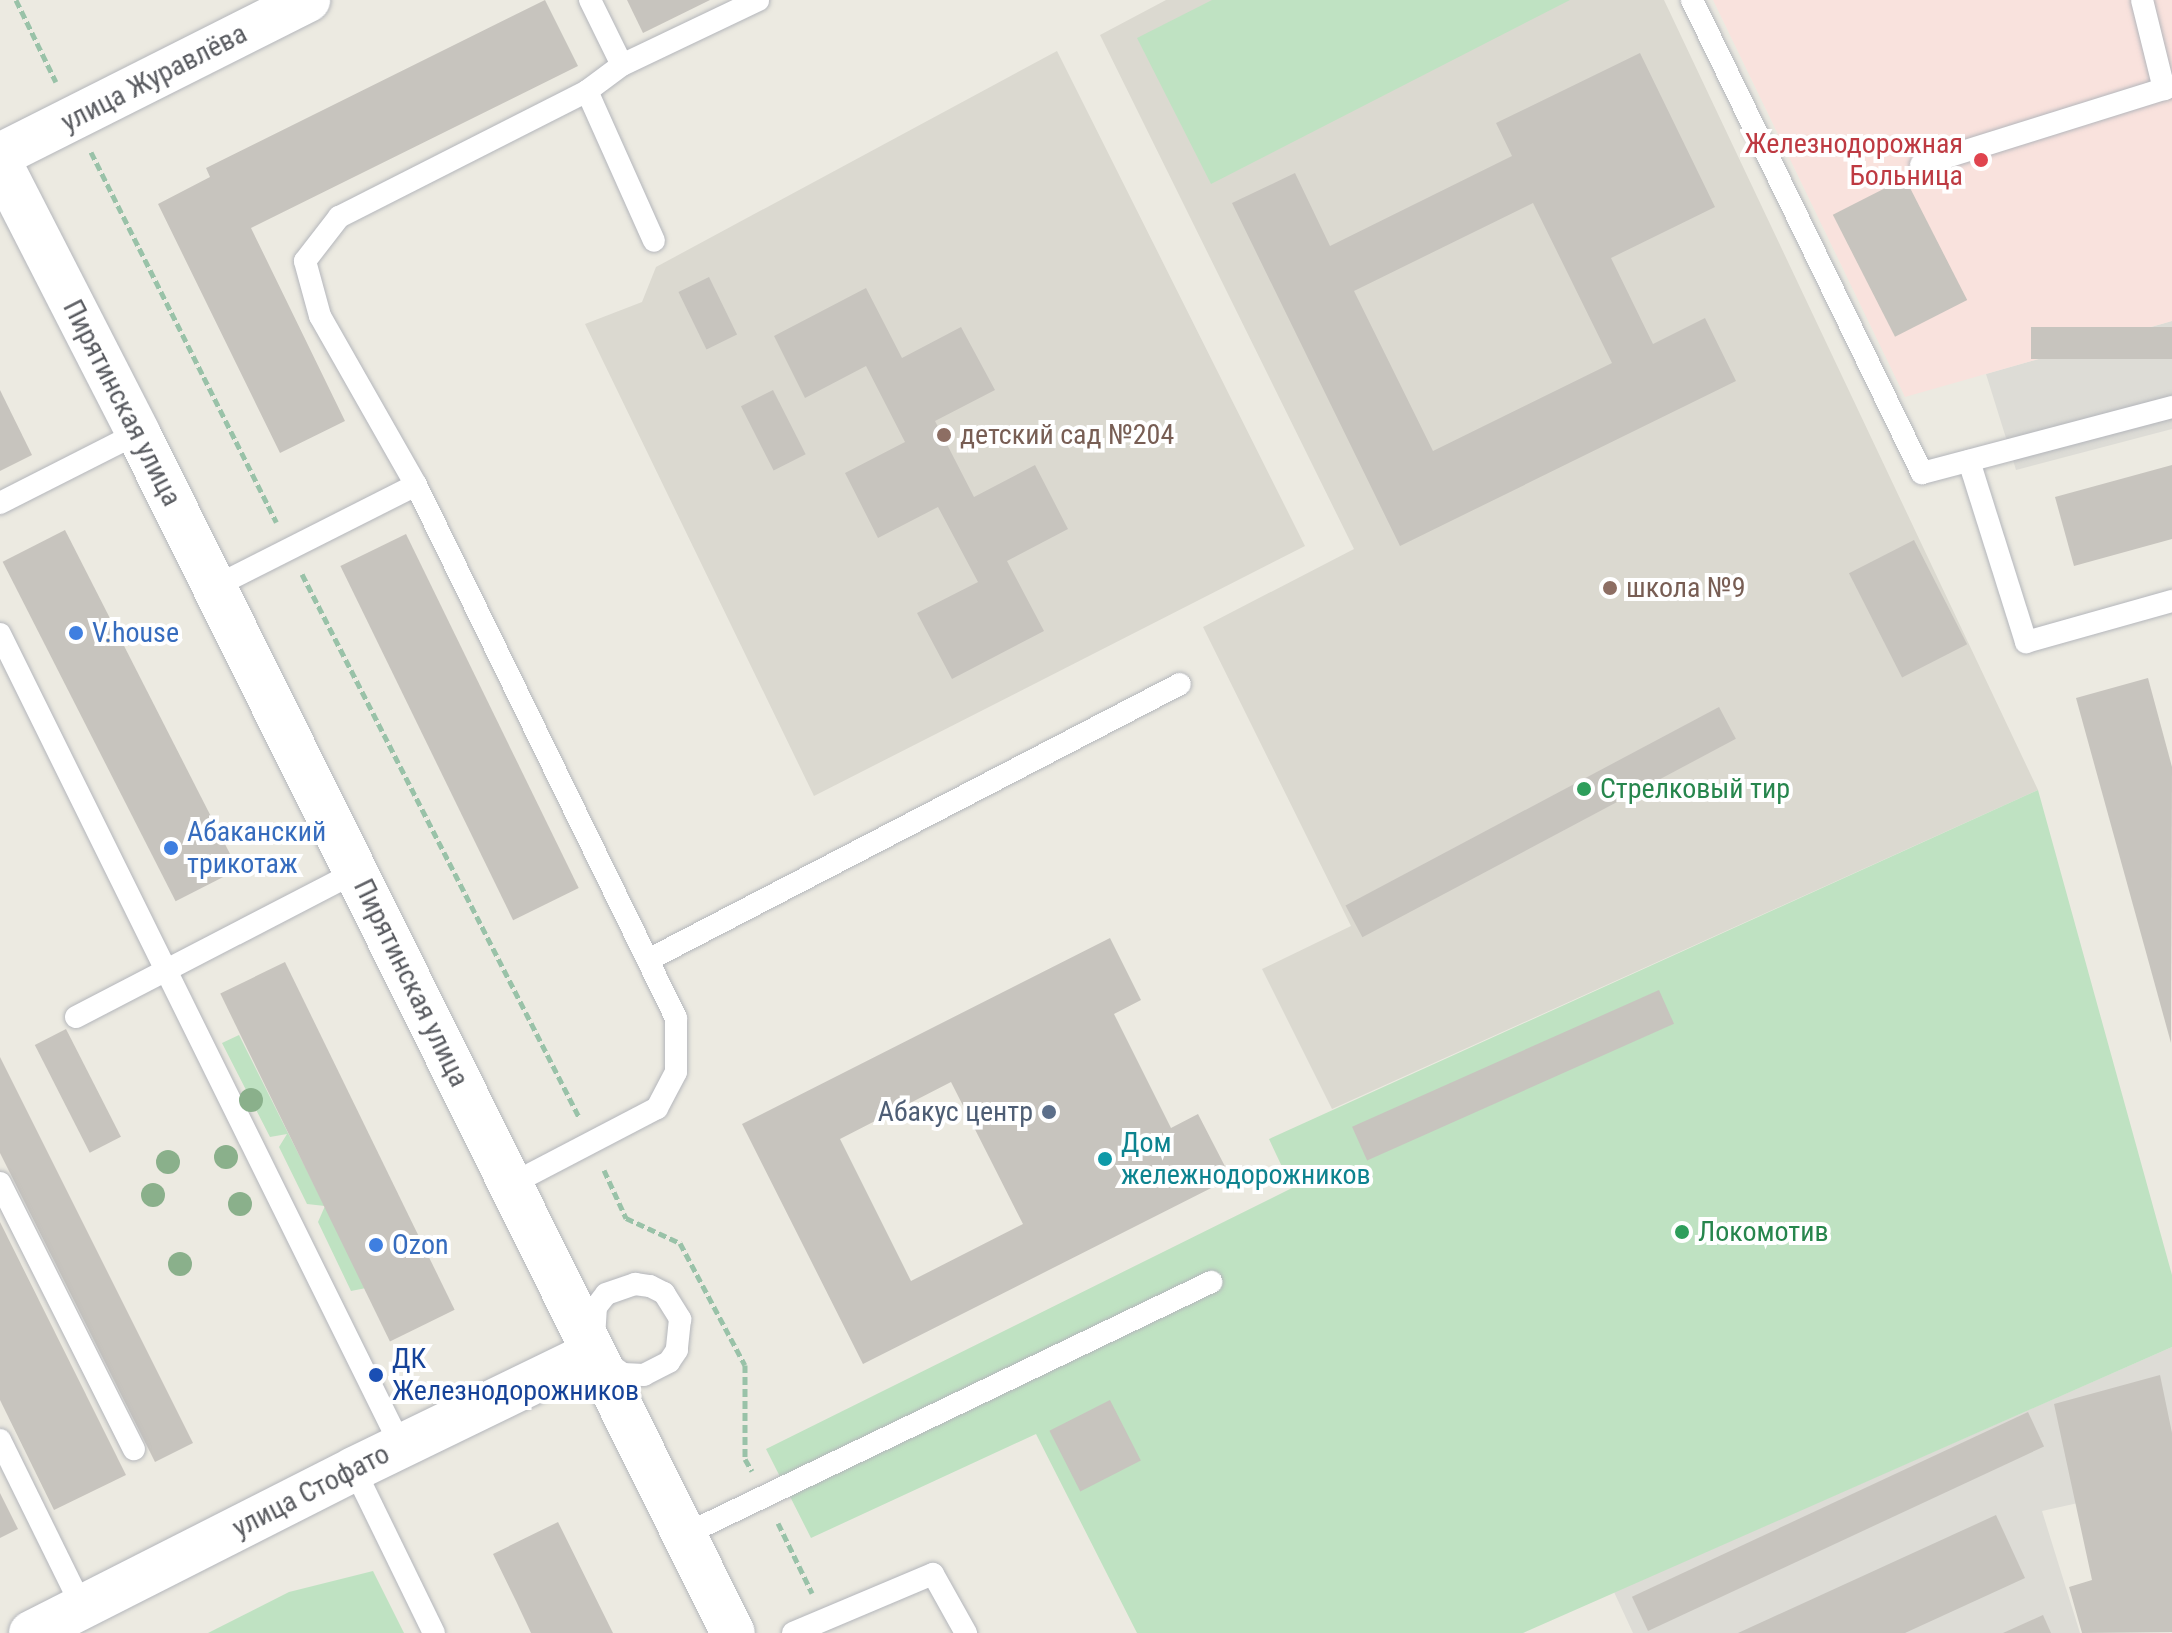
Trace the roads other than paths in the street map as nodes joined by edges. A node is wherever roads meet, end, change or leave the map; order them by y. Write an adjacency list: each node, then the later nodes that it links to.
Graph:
1 (308, 0): 9 (street, улица Журавлёва)
2 (590, 0): 6 (lane)
3 (758, 0): 6 (lane)
4 (1692, 0): 15 (lane)
5 (2142, 0): 7 (lane)
6 (622, 65): 8 (lane)
7 (2168, 88): 11 (lane)
8 (587, 91): 12 (lane); 16 (lane)
9 (0, 155)
10 (0, 163): 14 (street, Пирятинская улица)
11 (1921, 165)
12 (654, 241)
13 (2172, 407): 15 (lane)
14 (138, 433): 17 (lane); 18 (street, Пирятинская улица)
15 (1969, 461): 19 (lane)
16 (416, 485): 18 (lane); 23 (lane)
17 (0, 503)
18 (214, 587): 22 (street, Пирятинская улица)
19 (2172, 601)
20 (0, 634): 24 (lane)
21 (1180, 684): 23 (lane)
22 (356, 872): 24 (lane); 27 (street, Пирятинская улица)
23 (648, 960): 27 (lane)
24 (168, 969): 25 (lane); 31 (lane)
25 (76, 1017)
26 (0, 1183): 32 (lane)
27 (510, 1185): 29 (street, Пирятинская улица)
28 (1211, 1282): 34 (lane)
29 (593, 1353): 29 (lane); 31 (street, улица Стофато); 34 (street, Пирятинская улица)
30 (0, 1440): 35 (lane)
31 (401, 1446): 33 (street, улица Стофато)
32 (134, 1449)
33 (354, 1469): 35 (street, улица Стофато); 37 (lane)
34 (684, 1535): 38 (street, Пирятинская улица)
35 (82, 1607): 36 (street, улица Стофато)
36 (31, 1633)
37 (434, 1633)
38 (733, 1633)
39 (793, 1633): 40 (lane)
40 (966, 1633)

